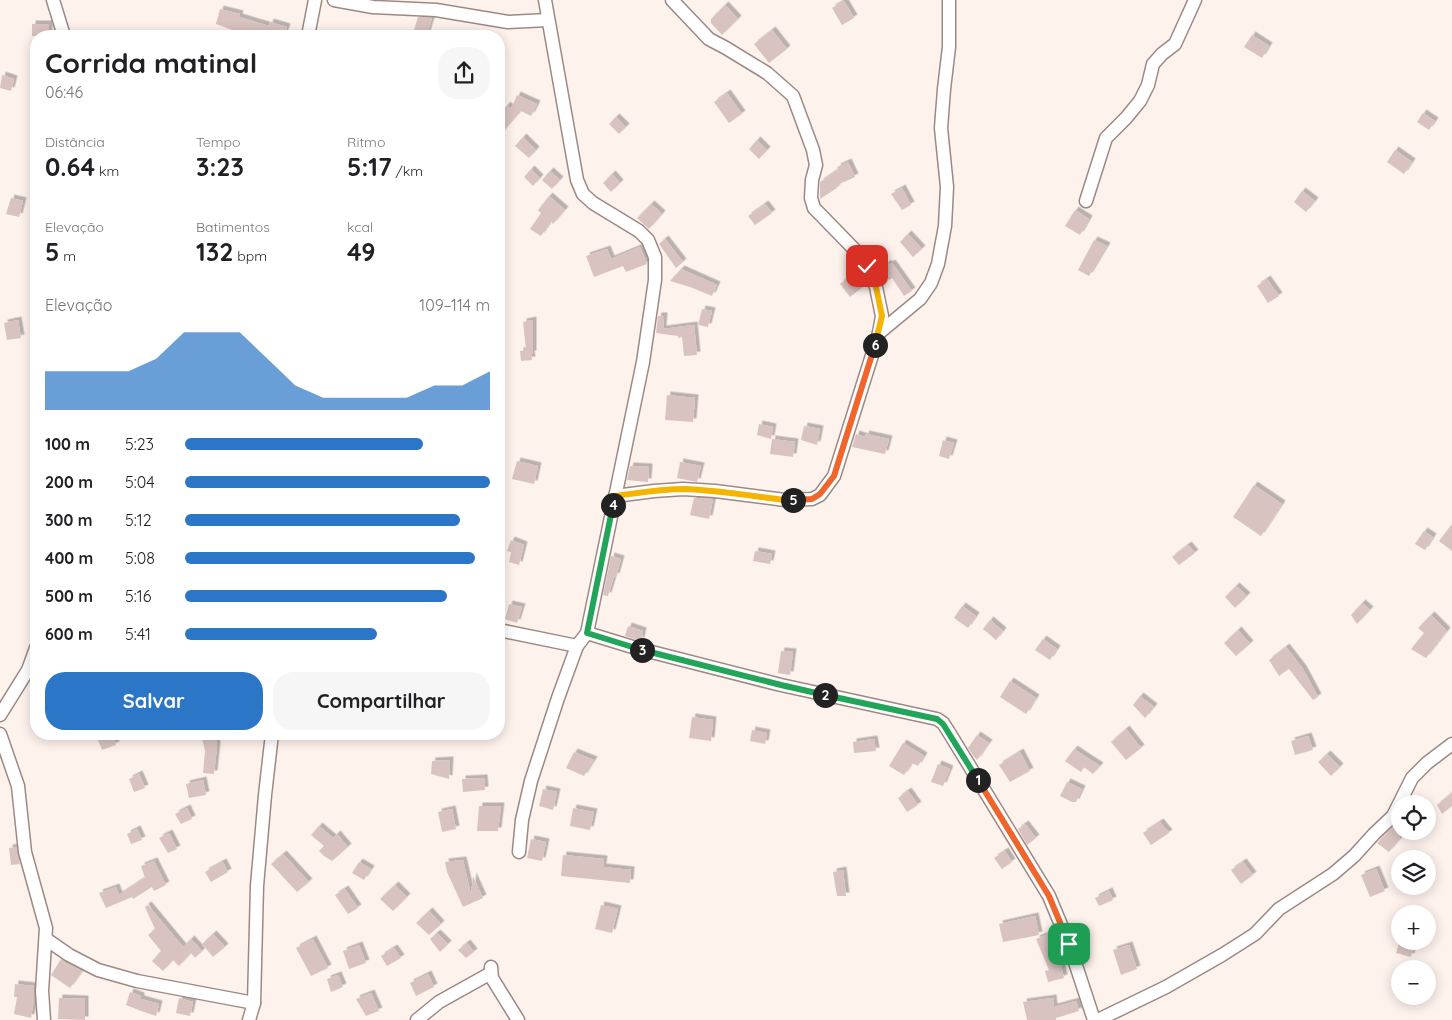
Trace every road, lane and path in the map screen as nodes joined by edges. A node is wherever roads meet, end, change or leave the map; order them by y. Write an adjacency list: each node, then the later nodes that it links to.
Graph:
1 (53, 0): 9 (street)
2 (315, 0): 10 (street)
3 (334, 0): 8 (street)
4 (545, 0): 8 (street)
5 (672, 0): 12 (street)
6 (949, 0): 12 (street)
7 (1195, 0): 11 (street)
8 (548, 20): 13 (street)
9 (62, 30)
10 (309, 30)
11 (1086, 201)
12 (879, 333): 13 (street)
13 (615, 496): 15 (street)
14 (505, 631): 16 (street)
15 (587, 633): 16 (street); 29 (street)
16 (577, 646): 22 (street)
17 (30, 664): 18 (street)
18 (0, 715)
19 (0, 734): 23 (street)
20 (271, 740): 24 (street)
21 (1452, 744): 30 (street)
22 (518, 852)
23 (46, 939): 24 (street); 25 (street)
24 (254, 1003): 26 (street)
25 (44, 1020)
26 (249, 1020)
27 (417, 1020): 28 (street)
28 (518, 1020)
29 (1094, 1020)
30 (1098, 1020)

